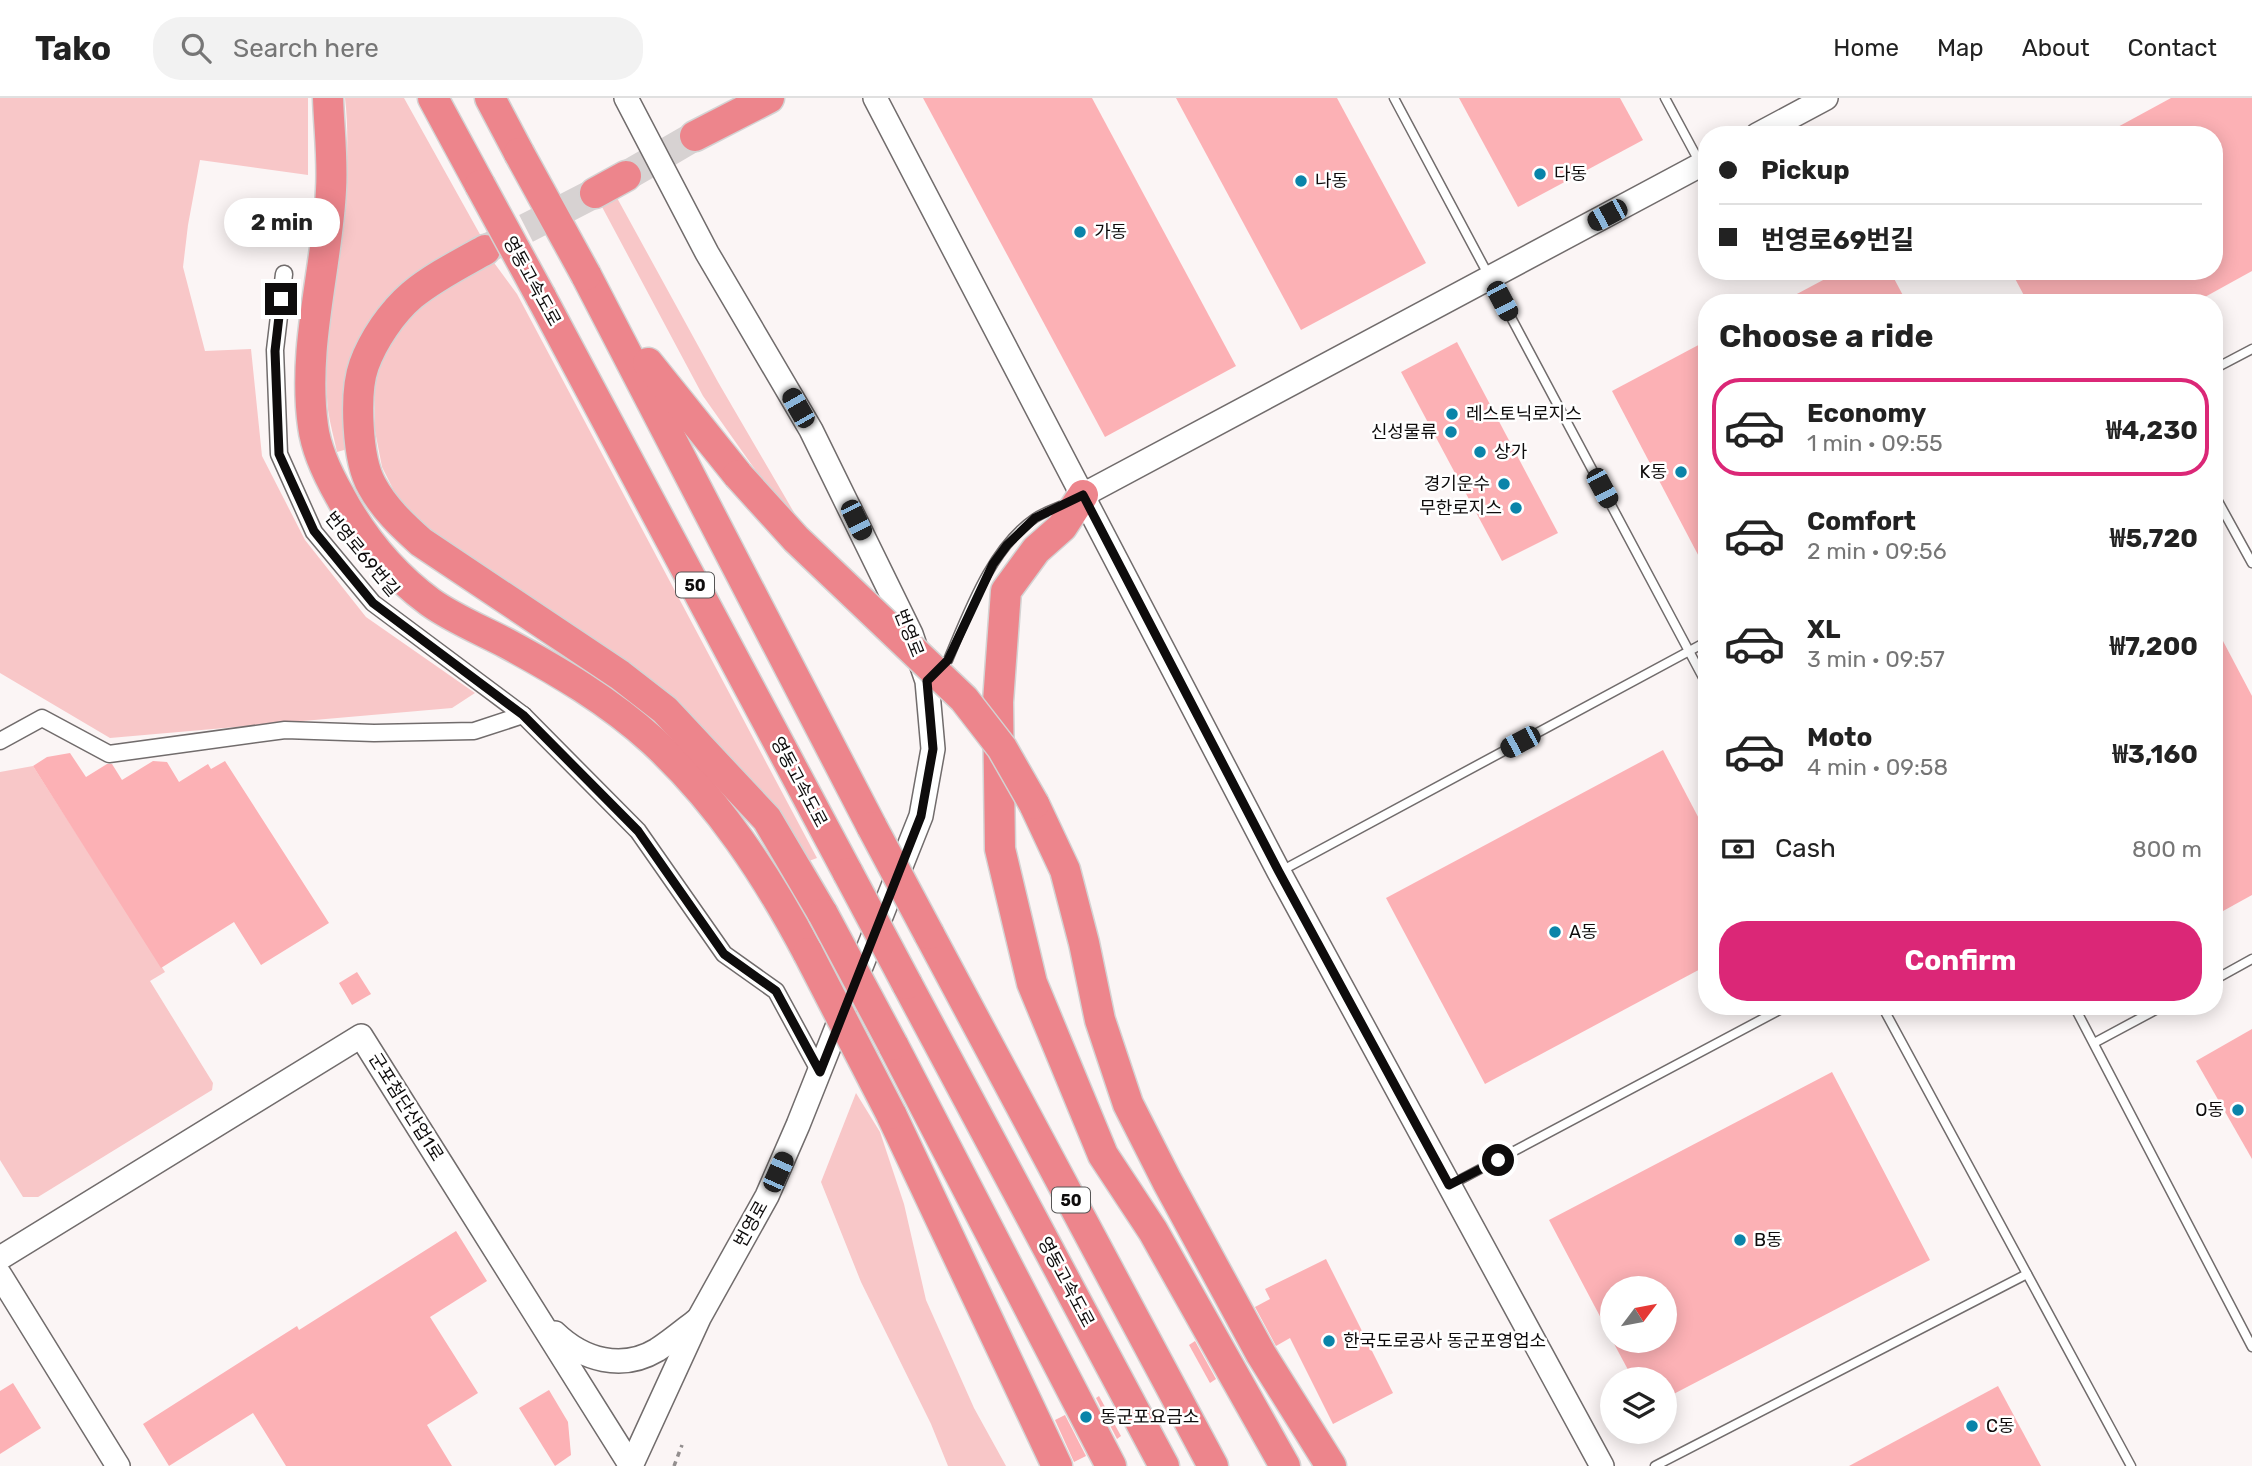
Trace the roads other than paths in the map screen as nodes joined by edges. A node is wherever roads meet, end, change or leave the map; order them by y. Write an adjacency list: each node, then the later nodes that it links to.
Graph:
1 (328, 98): 49 (highway, bridge)
2 (433, 98): 51 (highway, 영동고속도로 / 50, bridge)
3 (490, 98): 19 (highway, 50, bridge)
4 (626, 98): 28 (street, 번영로)
5 (769, 98): 11 (highway)
6 (875, 98): 22 (street)
7 (1395, 98): 18 (lane)
8 (1665, 98): 12 (lane)
9 (1826, 98): 10 (street)
10 (1774, 126)
11 (695, 136)
12 (1698, 154)
13 (1698, 166): 18 (street)
14 (626, 176): 15 (highway)
15 (595, 193)
16 (485, 250): 50 (highway, bridge)
17 (284, 274): 29 (street, 번영로69번길)
18 (1490, 278): 22 (street); 26 (lane)
19 (604, 306): 52 (highway, 50, bridge); 54 (highway, bridge)
20 (2252, 349): 21 (lane)
21 (2223, 364)
22 (1083, 495): 28 (lane); 31 (street); 53 (highway)
23 (2223, 511): 24 (lane)
24 (2252, 563)
25 (1698, 646): 26 (lane)
26 (1689, 651): 27 (lane); 31 (lane)
27 (1698, 668)
28 (927, 681): 39 (street, 번영로)
29 (523, 715): 30 (street); 39 (street, 번영로69번길)
30 (0, 741)
31 (1279, 872): 40 (street)
32 (2252, 959): 33 (lane)
33 (2223, 974)
34 (1770, 1015): 40 (lane)
35 (1887, 1015): 42 (lane)
36 (2079, 1015): 38 (lane)
37 (2146, 1015): 38 (lane)
38 (2094, 1043): 46 (lane)
39 (820, 1072): 44 (street, 번영로)
40 (1449, 1185): 55 (street)
41 (0, 1258): 45 (street, 군포첨단산업1로)
42 (2027, 1274): 56 (lane); 57 (lane)
43 (0, 1275): 47 (street)
44 (699, 1318): 45 (street); 48 (street, 번영로)
45 (541, 1321): 48 (street, 군포첨단산업1로)
46 (2252, 1347)
47 (118, 1466)
48 (631, 1466)
49 (1057, 1466)
50 (1111, 1466)
51 (1164, 1466)
52 (1213, 1466)
53 (1285, 1466)
54 (1331, 1466)
55 (1602, 1466)
56 (1654, 1466)
57 (2132, 1466)

